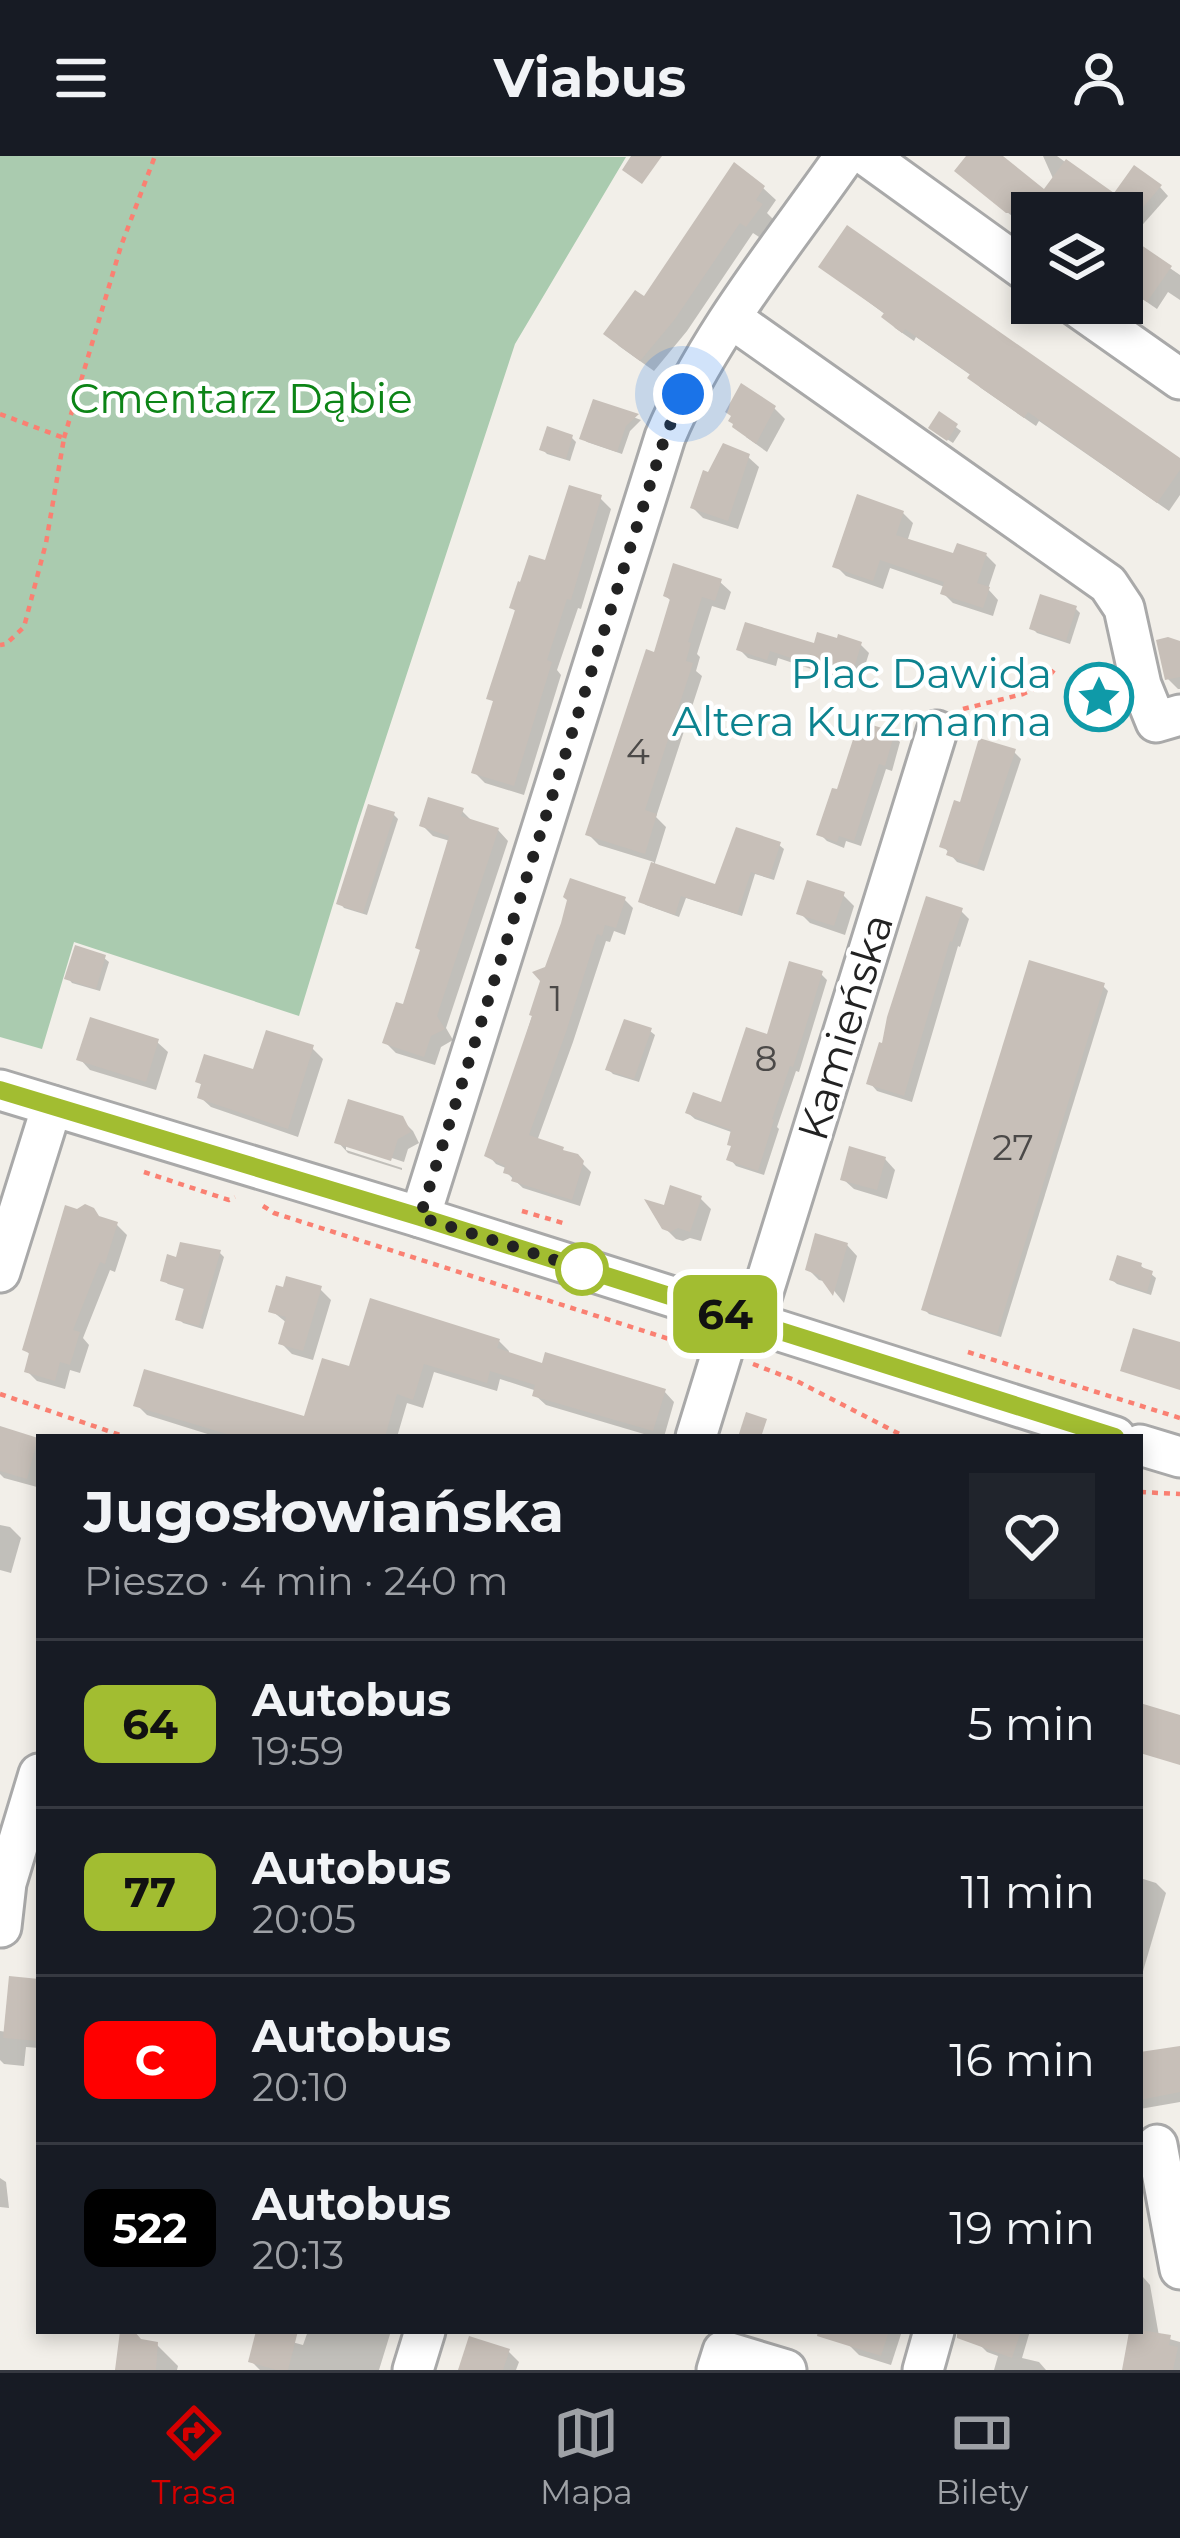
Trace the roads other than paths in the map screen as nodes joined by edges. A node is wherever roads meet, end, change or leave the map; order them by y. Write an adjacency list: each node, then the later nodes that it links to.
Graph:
1 (845, 156): 4 (street)
2 (867, 156): 3 (street)
3 (1011, 260)
4 (731, 318): 7 (street); 11 (street)
5 (1102, 324): 6 (street)
6 (1180, 379)
7 (1180, 715)
8 (937, 730): 13 (street, Kamieńska)
9 (0, 1090): 10 (street)
10 (52, 1106): 11 (street); 12 (street)
11 (420, 1217): 13 (street)
12 (0, 1272)
13 (743, 1320): 14 (street, Kamieńska); 15 (street)
14 (697, 1434)
15 (1105, 1434)
16 (1143, 1446): 17 (street)
17 (1180, 1457)
18 (36, 1784): 19 (street)
19 (0, 1928): 20 (street)
20 (36, 1931)
21 (1159, 2144): 22 (street)
22 (1180, 2269)
23 (424, 2334): 25 (street)
24 (933, 2334): 28 (street)
25 (413, 2370)
26 (717, 2370): 27 (street)
27 (786, 2370)
28 (923, 2370)

